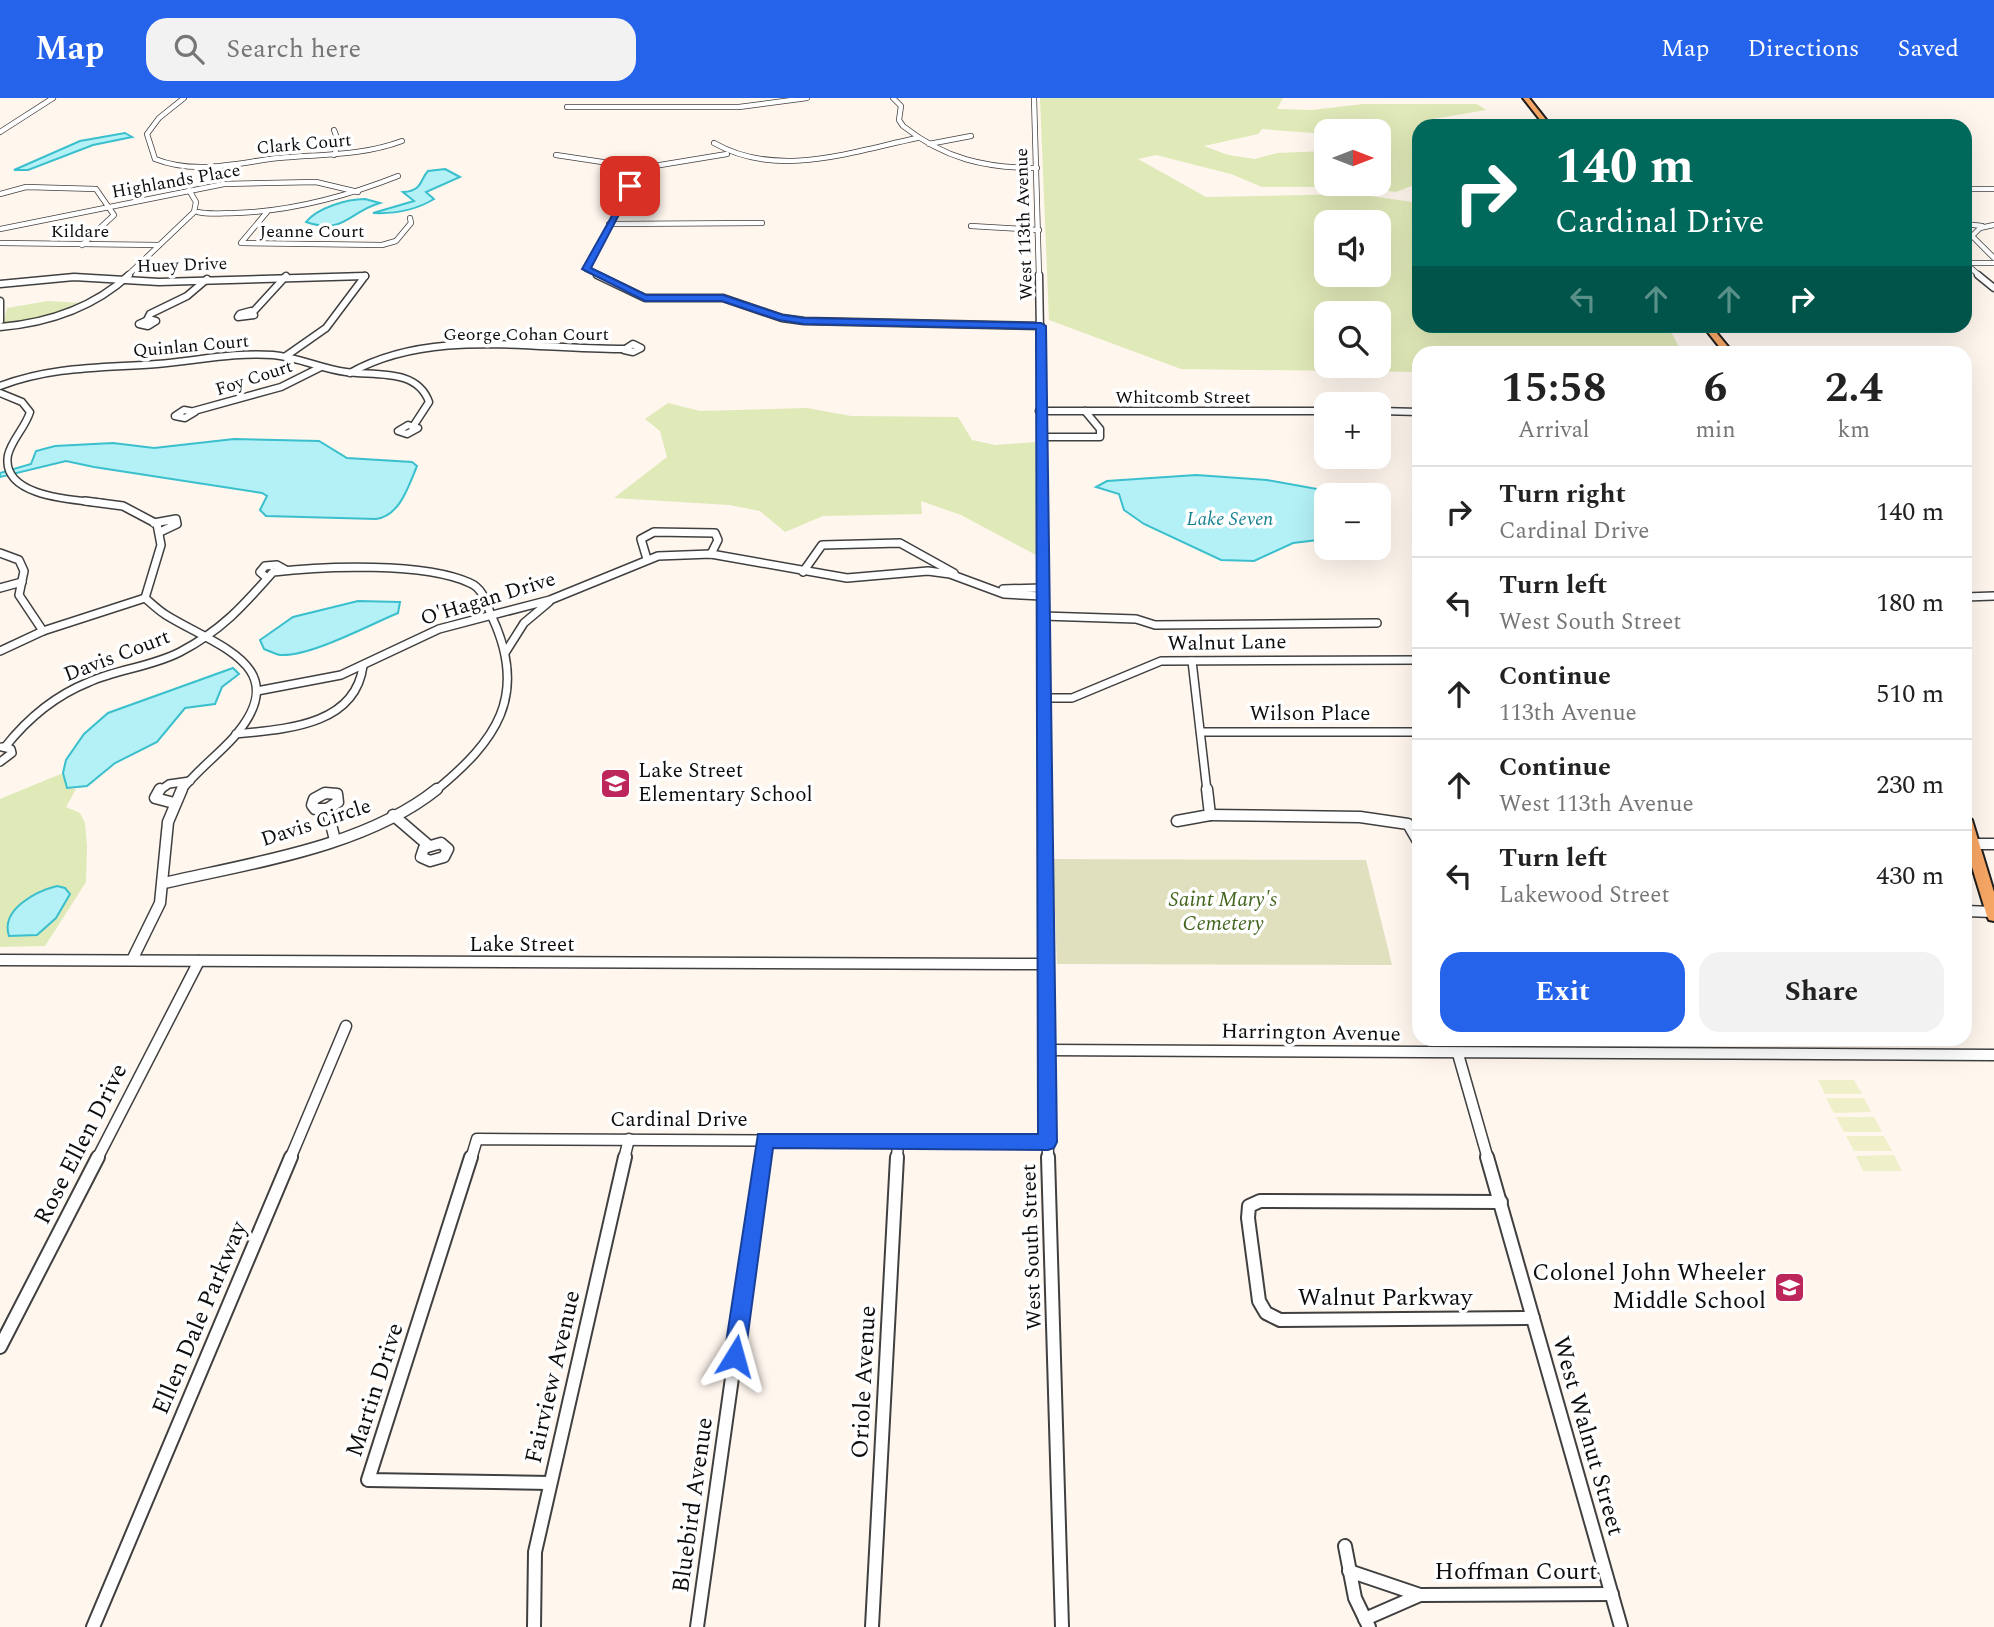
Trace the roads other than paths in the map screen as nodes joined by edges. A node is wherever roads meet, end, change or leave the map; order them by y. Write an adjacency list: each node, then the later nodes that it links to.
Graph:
1 (53, 98): 10 (street)
2 (184, 98): 19 (street)
3 (807, 98): 7 (street)
4 (893, 98): 12 (street)
5 (1034, 98): 21 (street, West 113th Avenue)
6 (1526, 98): 8 (main road)
7 (567, 107)
8 (1542, 119)
9 (334, 130): 16 (street)
10 (0, 132)
11 (971, 136): 15 (street)
12 (917, 138): 15 (street); 18 (street)
13 (402, 141): 16 (street, Clark Court)
14 (714, 143): 18 (street)
15 (929, 144): 21 (street)
16 (334, 155): 19 (street, Clark Court)
17 (556, 155): 20 (street)
18 (727, 155): 20 (street)
19 (164, 164)
20 (640, 168): 33 (street)
21 (1037, 168): 39 (street, West 113th Avenue)
22 (398, 176): 26 (street)
23 (1972, 189): 24 (street)
24 (1994, 189)
25 (189, 190): 26 (street, Highlands Place); 28 (street, Highlands Place); 29 (street)
26 (358, 192): 30 (street)
27 (0, 194): 28 (street)
28 (110, 206): 38 (street, Highlands Place); 43 (street)
29 (196, 212): 30 (street); 44 (street)
30 (267, 212): 31 (street, Jeanne Court)
31 (410, 218)
32 (762, 223): 33 (street)
33 (609, 224): 57 (street)
34 (1972, 225): 37 (street)
35 (1994, 225): 37 (street)
36 (971, 226): 39 (street)
37 (1984, 227): 40 (street)
38 (0, 229)
39 (1039, 230): 57 (street, West 113th Avenue)
40 (1972, 234)
41 (1972, 237): 45 (street)
42 (0, 243): 43 (street, Kildare)
43 (82, 245): 44 (street, Kildare)
44 (159, 245): 50 (street)
45 (1994, 261): 46 (street)
46 (1972, 263)
47 (1972, 269): 52 (street)
48 (286, 276): 49 (street, Huey Drive); 54 (street); 60 (street, Huey Drive)
49 (207, 279): 50 (street, Huey Drive); 55 (street)
50 (122, 280): 51 (street, Huey Drive); 58 (street)
51 (0, 284)
52 (1994, 288)
53 (0, 301): 56 (street)
54 (253, 312)
55 (147, 320)
56 (0, 321)
57 (1041, 326): 66 (street, West 113th Avenue)
58 (0, 327)
59 (624, 349): 62 (street, George Cohan Court)
60 (286, 356): 61 (street, Quinlan Court); 63 (street, Quinlan Court)
61 (321, 367): 62 (street, Quinlan Court); 65 (street, Foy Court)
62 (351, 373): 71 (street, Quinlan Court)
63 (0, 386)
64 (0, 393): 73 (street)
65 (194, 411)
66 (1040, 411): 67 (street, Whitcomb Street); 72 (street, West 113th Avenue)
67 (1086, 411): 68 (street, Whitcomb Street); 72 (street)
68 (1314, 411)
69 (1391, 411): 70 (street)
70 (1412, 412)
71 (414, 425)
72 (1041, 437): 87 (street, West 113th Avenue)
73 (4, 457): 74 (street)
74 (154, 523): 75 (street); 75 (street)
75 (160, 532): 90 (street)
76 (0, 553): 85 (street)
77 (711, 554): 79 (street, O'Hagan Drive); 79 (street); 81 (street, O'Hagan Drive)
78 (929, 558): 81 (street, O'Hagan Drive); 82 (street); 84 (street, O'Hagan Drive)
79 (647, 559): 91 (street, O'Hagan Drive)
80 (286, 570): 83 (street, Davis Circle); 83 (street, Davis Court); 92 (street, Davis Circle)
81 (803, 572): 82 (street, O'Hagan Drive)
82 (929, 572): 84 (street, O'Hagan Drive)
83 (270, 575): 96 (street, Davis Court)
84 (967, 580): 87 (street, O'Hagan Drive)
85 (22, 582): 86 (street); 95 (street)
86 (0, 588)
87 (1042, 592): 93 (street, West South Street)
88 (1994, 596): 89 (street)
89 (1972, 597)
90 (145, 598): 95 (street); 96 (street)
91 (550, 600): 92 (street, O'Hagan Drive); 98 (street)
92 (491, 614): 98 (street, Davis Circle); 101 (street, O'Hagan Drive)
93 (1043, 617): 94 (street); 103 (street, West South Street)
94 (1377, 623)
95 (43, 631): 97 (street)
96 (208, 635): 102 (street); 107 (street, Davis Court)
97 (0, 651)
98 (505, 653): 112 (street, Davis Circle)
99 (1412, 660): 100 (street, Walnut Lane)
100 (1192, 661): 103 (street, Walnut Lane); 104 (street)
101 (363, 666): 102 (street, O'Hagan Drive); 106 (street)
102 (257, 691): 106 (street)
103 (1044, 698): 126 (street, West South Street)
104 (1202, 732): 105 (street, Wilson Place); 113 (street)
105 (1412, 732)
106 (236, 734): 109 (street)
107 (3, 747): 108 (street, Davis Court)
108 (0, 762)
109 (190, 781): 110 (street); 110 (street)
110 (174, 803): 120 (street)
111 (327, 809): 116 (street)
112 (393, 816): 116 (street, Davis Circle); 119 (street)
113 (1210, 816): 114 (street); 115 (street)
114 (1177, 821)
115 (1412, 831)
116 (335, 840): 120 (street, Davis Circle)
117 (1972, 844): 118 (street); 122 (main road)
118 (1994, 844)
119 (428, 845)
120 (164, 883): 124 (street)
121 (1972, 912): 122 (street)
122 (1993, 914)
123 (0, 960): 124 (street, Lake Street)
124 (132, 960): 125 (street, Lake Street)
125 (199, 961): 126 (street, Lake Street); 138 (street, Rose Ellen Drive)
126 (1045, 964): 128 (street, West South Street)
127 (346, 1026): 145 (street, Ellen Dale Parkway)
128 (1047, 1050): 129 (street, Harrington Avenue); 135 (street, West South Street)
129 (1458, 1054): 130 (street, Harrington Avenue); 136 (street, West Walnut Street)
130 (1994, 1055)
131 (477, 1139): 132 (street, Cardinal Drive); 139 (street, Martin Drive)
132 (629, 1139): 133 (street, Cardinal Drive); 139 (street, Fairview Avenue)
133 (765, 1140): 134 (street, Cardinal Drive); 147 (street, Bluebird Avenue)
134 (898, 1140): 135 (street, Cardinal Drive); 148 (street, Oriole Avenue)
135 (1048, 1142): 149 (street, West South Street)
136 (1501, 1202): 137 (street, West Walnut Street); 137 (street, Walnut Parkway)
137 (1532, 1318): 142 (street, West Walnut Street)
138 (0, 1347)
139 (550, 1483): 146 (street, Fairview Avenue)
140 (1345, 1546): 141 (street, Hoffman Court)
141 (1349, 1571): 143 (street, Hoffman Court); 144 (street, Hoffman Court)
142 (1612, 1594): 143 (street, Hoffman Court); 150 (street, West Walnut Street)
143 (1420, 1595): 144 (street, Hoffman Court)
144 (1367, 1623)
145 (93, 1627)
146 (534, 1627)
147 (697, 1627)
148 (872, 1627)
149 (1062, 1627)
150 (1621, 1627)

